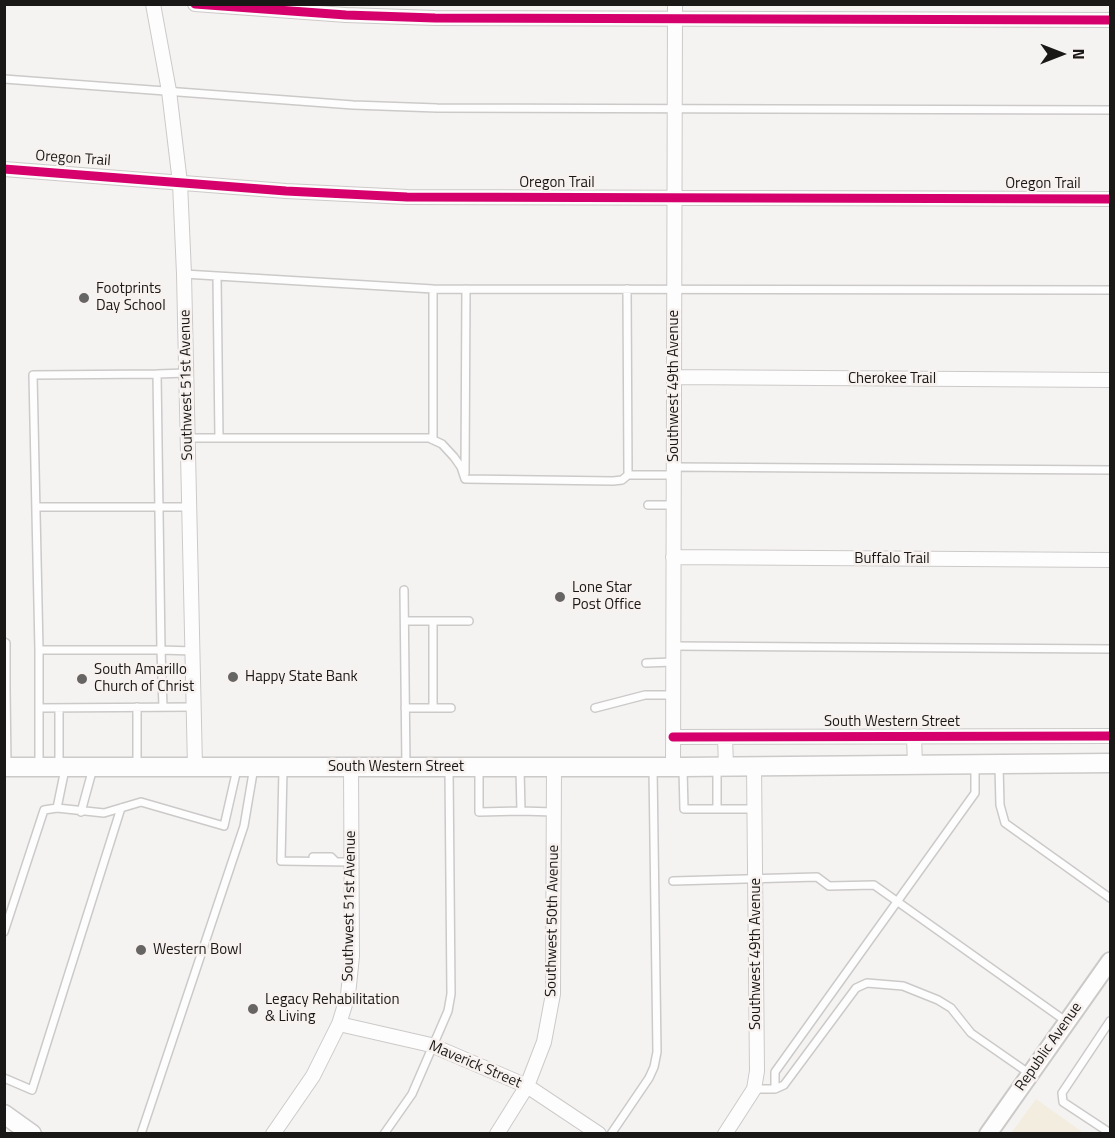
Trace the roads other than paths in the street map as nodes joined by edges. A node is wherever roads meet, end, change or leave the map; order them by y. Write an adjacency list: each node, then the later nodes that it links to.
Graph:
1 (153, 4): 6 (street, Southwest 51st Avenue)
2 (195, 4): 3 (street)
3 (675, 12): 4 (street); 7 (street, Southwest 49th Avenue)
4 (1110, 20)
5 (4, 79): 6 (lane)
6 (169, 91): 7 (lane); 10 (street, Southwest 51st Avenue)
7 (675, 109): 8 (lane); 11 (street, Southwest 49th Avenue)
8 (1110, 110)
9 (4, 169): 10 (street, Oregon Trail)
10 (180, 183): 11 (street, Oregon Trail); 13 (street, Southwest 51st Avenue)
11 (675, 198): 12 (street, Oregon Trail); 18 (street, Southwest 49th Avenue)
12 (1110, 199)
13 (184, 274): 14 (lane); 20 (street, Southwest 51st Avenue)
14 (217, 277): 15 (lane); 25 (lane)
15 (432, 289): 16 (lane); 26 (lane)
16 (466, 289): 17 (lane); 30 (lane)
17 (627, 289): 18 (lane); 29 (lane)
18 (674, 289): 19 (lane); 22 (street, Southwest 49th Avenue)
19 (1110, 290)
20 (186, 373): 21 (lane); 24 (street, Southwest 51st Avenue)
21 (157, 374): 33 (lane); 35 (lane)
22 (674, 377): 23 (street, Cherokee Trail); 28 (street, Southwest 49th Avenue)
23 (1110, 380)
24 (188, 438): 25 (lane); 34 (street, Southwest 51st Avenue)
25 (219, 438): 26 (lane)
26 (433, 440): 30 (lane)
27 (1110, 470): 28 (lane)
28 (674, 471): 29 (lane); 32 (street, Southwest 49th Avenue)
29 (628, 475): 30 (lane)
30 (465, 479)
31 (648, 505): 32 (lane)
32 (674, 505): 36 (street, Southwest 49th Avenue)
33 (36, 507): 35 (lane); 45 (lane)
34 (189, 507): 35 (lane); 47 (street, Southwest 51st Avenue)
35 (159, 508): 46 (lane)
36 (674, 557): 37 (street, Buffalo Trail); 43 (street, Southwest 49th Avenue)
37 (1110, 560)
38 (404, 590): 39 (lane)
39 (405, 621): 40 (lane); 57 (lane)
40 (433, 621): 41 (lane); 58 (lane)
41 (470, 621)
42 (4, 642): 50 (lane)
43 (673, 646): 44 (lane); 48 (street, Southwest 49th Avenue)
44 (1110, 649)
45 (39, 650): 46 (lane); 55 (lane)
46 (161, 650): 47 (lane); 53 (lane)
47 (193, 651): 54 (street, Southwest 51st Avenue)
48 (673, 662): 49 (lane); 51 (street, Southwest 49th Avenue)
49 (645, 663)
50 (5, 689): 79 (lane)
51 (673, 695): 60 (lane); 61 (street, Southwest 49th Avenue)
52 (137, 707): 53 (lane); 56 (lane); 83 (lane)
53 (163, 707): 54 (lane)
54 (194, 707): 84 (street, Southwest 51st Avenue)
55 (39, 708): 56 (lane); 80 (lane)
56 (59, 708): 81 (lane)
57 (405, 708): 58 (lane); 72 (lane)
58 (433, 708): 59 (lane)
59 (451, 708)
60 (595, 708)
61 (673, 736): 64 (street, South Western Street); 76 (street, Southwest 49th Avenue)
62 (914, 736): 63 (street, South Western Street); 64 (street, South Western Street); 67 (street)
63 (1110, 736)
64 (725, 737): 77 (street)
65 (1110, 763): 66 (main road, South Western Street)
66 (999, 764): 68 (main road, South Western Street); 97 (lane)
67 (915, 765): 68 (main road, South Western Street); 78 (main road, South Western Street)
68 (975, 765): 98 (lane)
69 (246, 766): 70 (main road, South Western Street); 84 (main road, South Western Street); 88 (lane); 113 (lane)
70 (283, 766): 71 (main road, South Western Street); 94 (lane)
71 (351, 766): 72 (main road, South Western Street); 94 (street, Southwest 51st Avenue)
72 (406, 766): 73 (main road, South Western Street)
73 (449, 766): 74 (main road, South Western Street); 104 (lane)
74 (479, 766): 85 (main road, South Western Street); 91 (lane)
75 (653, 766): 76 (main road, South Western Street); 86 (main road, South Western Street); 118 (lane)
76 (678, 766): 77 (main road, South Western Street); 89 (lane)
77 (721, 766): 78 (main road, South Western Street); 89 (lane)
78 (754, 766): 90 (street, Southwest 49th Avenue)
79 (6, 767): 80 (main road, South Western Street)
80 (39, 767): 81 (main road, South Western Street)
81 (62, 767): 82 (main road, South Western Street); 87 (lane)
82 (93, 767): 83 (main road, South Western Street); 92 (lane)
83 (137, 767): 84 (main road, South Western Street)
84 (195, 767)
85 (520, 767): 86 (main road, South Western Street); 91 (lane)
86 (554, 767): 93 (street, Southwest 50th Avenue)
87 (57, 808): 92 (lane); 99 (lane)
88 (121, 808): 92 (lane); 106 (lane)
89 (717, 809): 90 (lane)
90 (755, 809): 95 (street, Southwest 49th Avenue)
91 (520, 811): 93 (lane)
92 (81, 812)
93 (554, 812): 107 (street, Southwest 50th Avenue)
94 (351, 862): 103 (street, Southwest 51st Avenue)
95 (756, 879): 96 (lane); 98 (lane); 108 (street, Southwest 49th Avenue)
96 (673, 881)
97 (1110, 898)
98 (897, 902): 102 (lane); 109 (lane)
99 (4, 932)
100 (1110, 961): 102 (street, Republic Avenue)
101 (1110, 1021): 111 (lane)
102 (1067, 1022): 105 (street, Republic Avenue)
103 (339, 1024): 104 (street, Maverick Street); 114 (street, Southwest 51st Avenue)
104 (432, 1045): 107 (street, Maverick Street); 115 (lane)
105 (1030, 1074): 109 (lane); 120 (street, Republic Avenue)
106 (4, 1078)
107 (527, 1086): 116 (street, Southwest 50th Avenue); 117 (street, Maverick Street)
108 (754, 1089): 109 (lane); 119 (street, Southwest 49th Avenue)
109 (775, 1089)
110 (4, 1114): 112 (main road)
111 (1110, 1133)
112 (32, 1134)
113 (141, 1134)
114 (273, 1134)
115 (384, 1134)
116 (497, 1134)
117 (599, 1134)
118 (611, 1134)
119 (724, 1134)
120 (988, 1134)

